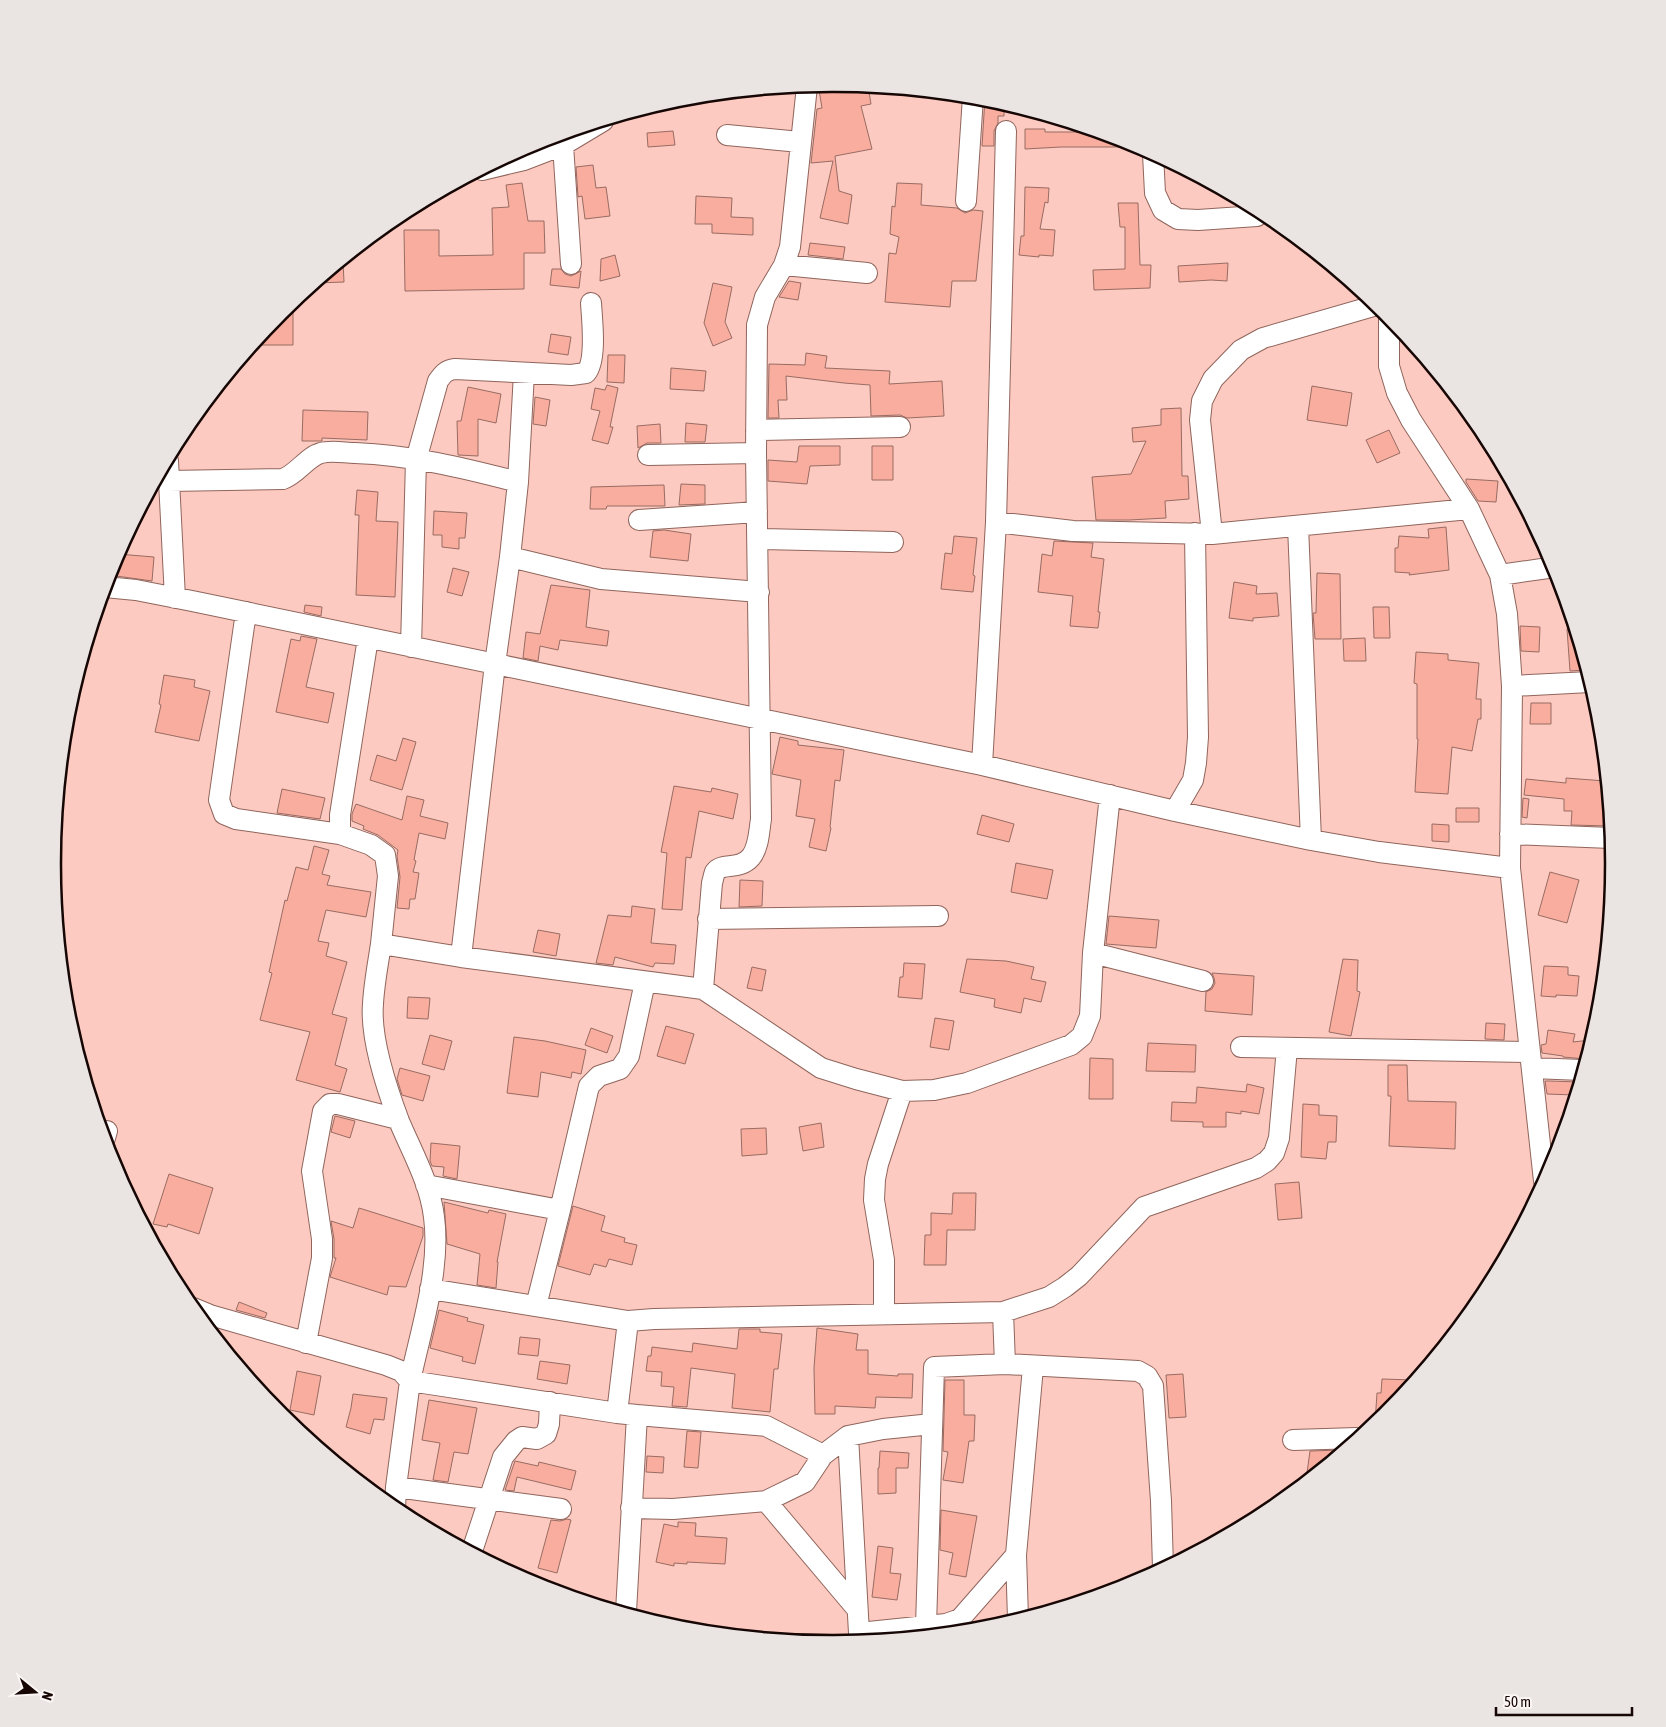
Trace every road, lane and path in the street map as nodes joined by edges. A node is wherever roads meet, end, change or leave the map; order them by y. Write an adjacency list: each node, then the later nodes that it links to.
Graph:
1 (806, 93): 6 (street)
2 (972, 105): 10 (street)
3 (1006, 131): 30 (street)
4 (727, 135): 6 (street)
5 (561, 142): 12 (street)
6 (800, 142): 13 (street)
7 (552, 145): 9 (street)
8 (1153, 162): 11 (street)
9 (507, 164)
10 (966, 201)
11 (1253, 216)
12 (572, 264)
13 (784, 265): 14 (street); 20 (street)
14 (867, 273)
15 (591, 303): 18 (street)
16 (1368, 308): 32 (street)
17 (1389, 329): 27 (street)
18 (524, 373): 23 (street); 26 (street)
19 (900, 427): 20 (street)
20 (756, 430): 21 (street)
21 (756, 453): 22 (street); 28 (street)
22 (648, 455)
23 (416, 460): 25 (street); 26 (street); 43 (street)
24 (169, 472): 25 (street)
25 (169, 481): 40 (street)
26 (518, 482): 35 (street)
27 (1469, 509): 31 (street); 37 (street)
28 (757, 512): 29 (street); 33 (street)
29 (639, 520)
30 (996, 522): 32 (street); 48 (street)
31 (1298, 526): 32 (street); 54 (street)
32 (1203, 534): 50 (street)
33 (758, 539): 34 (street); 39 (street)
34 (893, 542)
35 (510, 557): 39 (street); 44 (street)
36 (1546, 569): 37 (street)
37 (1500, 574): 46 (street)
38 (112, 588): 40 (street)
39 (759, 592): 47 (street)
40 (175, 598): 41 (street)
41 (246, 612): 42 (street); 51 (street)
42 (368, 638): 43 (street); 51 (street)
43 (411, 647): 44 (street)
44 (495, 664): 47 (street); 60 (street)
45 (1583, 682): 46 (street)
46 (1512, 686): 52 (street)
47 (761, 719): 48 (street); 57 (street)
48 (982, 765): 49 (street)
49 (1110, 795): 50 (street); 59 (street)
50 (1175, 811): 54 (street)
51 (340, 834): 58 (street)
52 (1510, 834): 53 (street); 55 (street)
53 (1604, 838)
54 (1311, 840): 55 (street)
55 (1510, 868): 66 (street)
56 (938, 916): 57 (street)
57 (708, 919): 63 (street)
58 (381, 944): 60 (street); 69 (street)
59 (1094, 953): 61 (street); 68 (street)
60 (460, 957): 62 (street)
61 (1203, 981)
62 (645, 982): 63 (street); 72 (street)
63 (703, 989): 68 (street)
64 (1242, 1047): 65 (street)
65 (1288, 1048): 66 (street); 75 (street)
66 (1531, 1060): 67 (street); 70 (street)
67 (1576, 1069)
68 (902, 1091): 76 (street)
69 (398, 1119): 71 (street); 79 (street)
70 (1543, 1167)
71 (426, 1185): 72 (street); 73 (street)
72 (560, 1210): 74 (street)
73 (430, 1289): 74 (street); 82 (street)
74 (536, 1306): 78 (street)
75 (1003, 1312): 76 (street); 80 (street)
76 (884, 1314): 78 (street)
77 (210, 1318): 79 (street)
78 (628, 1321): 84 (street)
79 (306, 1342): 82 (street)
80 (1005, 1364): 81 (street); 86 (street)
81 (1033, 1367): 98 (street); 99 (street)
82 (410, 1381): 83 (street); 91 (street)
83 (550, 1402): 84 (street); 93 (street)
84 (617, 1413): 85 (street)
85 (637, 1415): 90 (street); 95 (street)
86 (932, 1424): 87 (street); 103 (street)
87 (848, 1436): 90 (street); 101 (street)
88 (1348, 1438): 89 (street)
89 (1293, 1440)
90 (823, 1455): 94 (street)
91 (396, 1487): 92 (street); 93 (street)
92 (395, 1499)
93 (489, 1500): 96 (street); 97 (street)
94 (766, 1502): 95 (street); 101 (street)
95 (631, 1508): 100 (street)
96 (561, 1509)
97 (474, 1546)
98 (1016, 1554): 102 (street); 103 (street)
99 (1163, 1561)
100 (626, 1607)
101 (857, 1609): 105 (street)
102 (1018, 1612)
103 (926, 1626): 104 (street)
104 (876, 1634)
105 (858, 1635)

